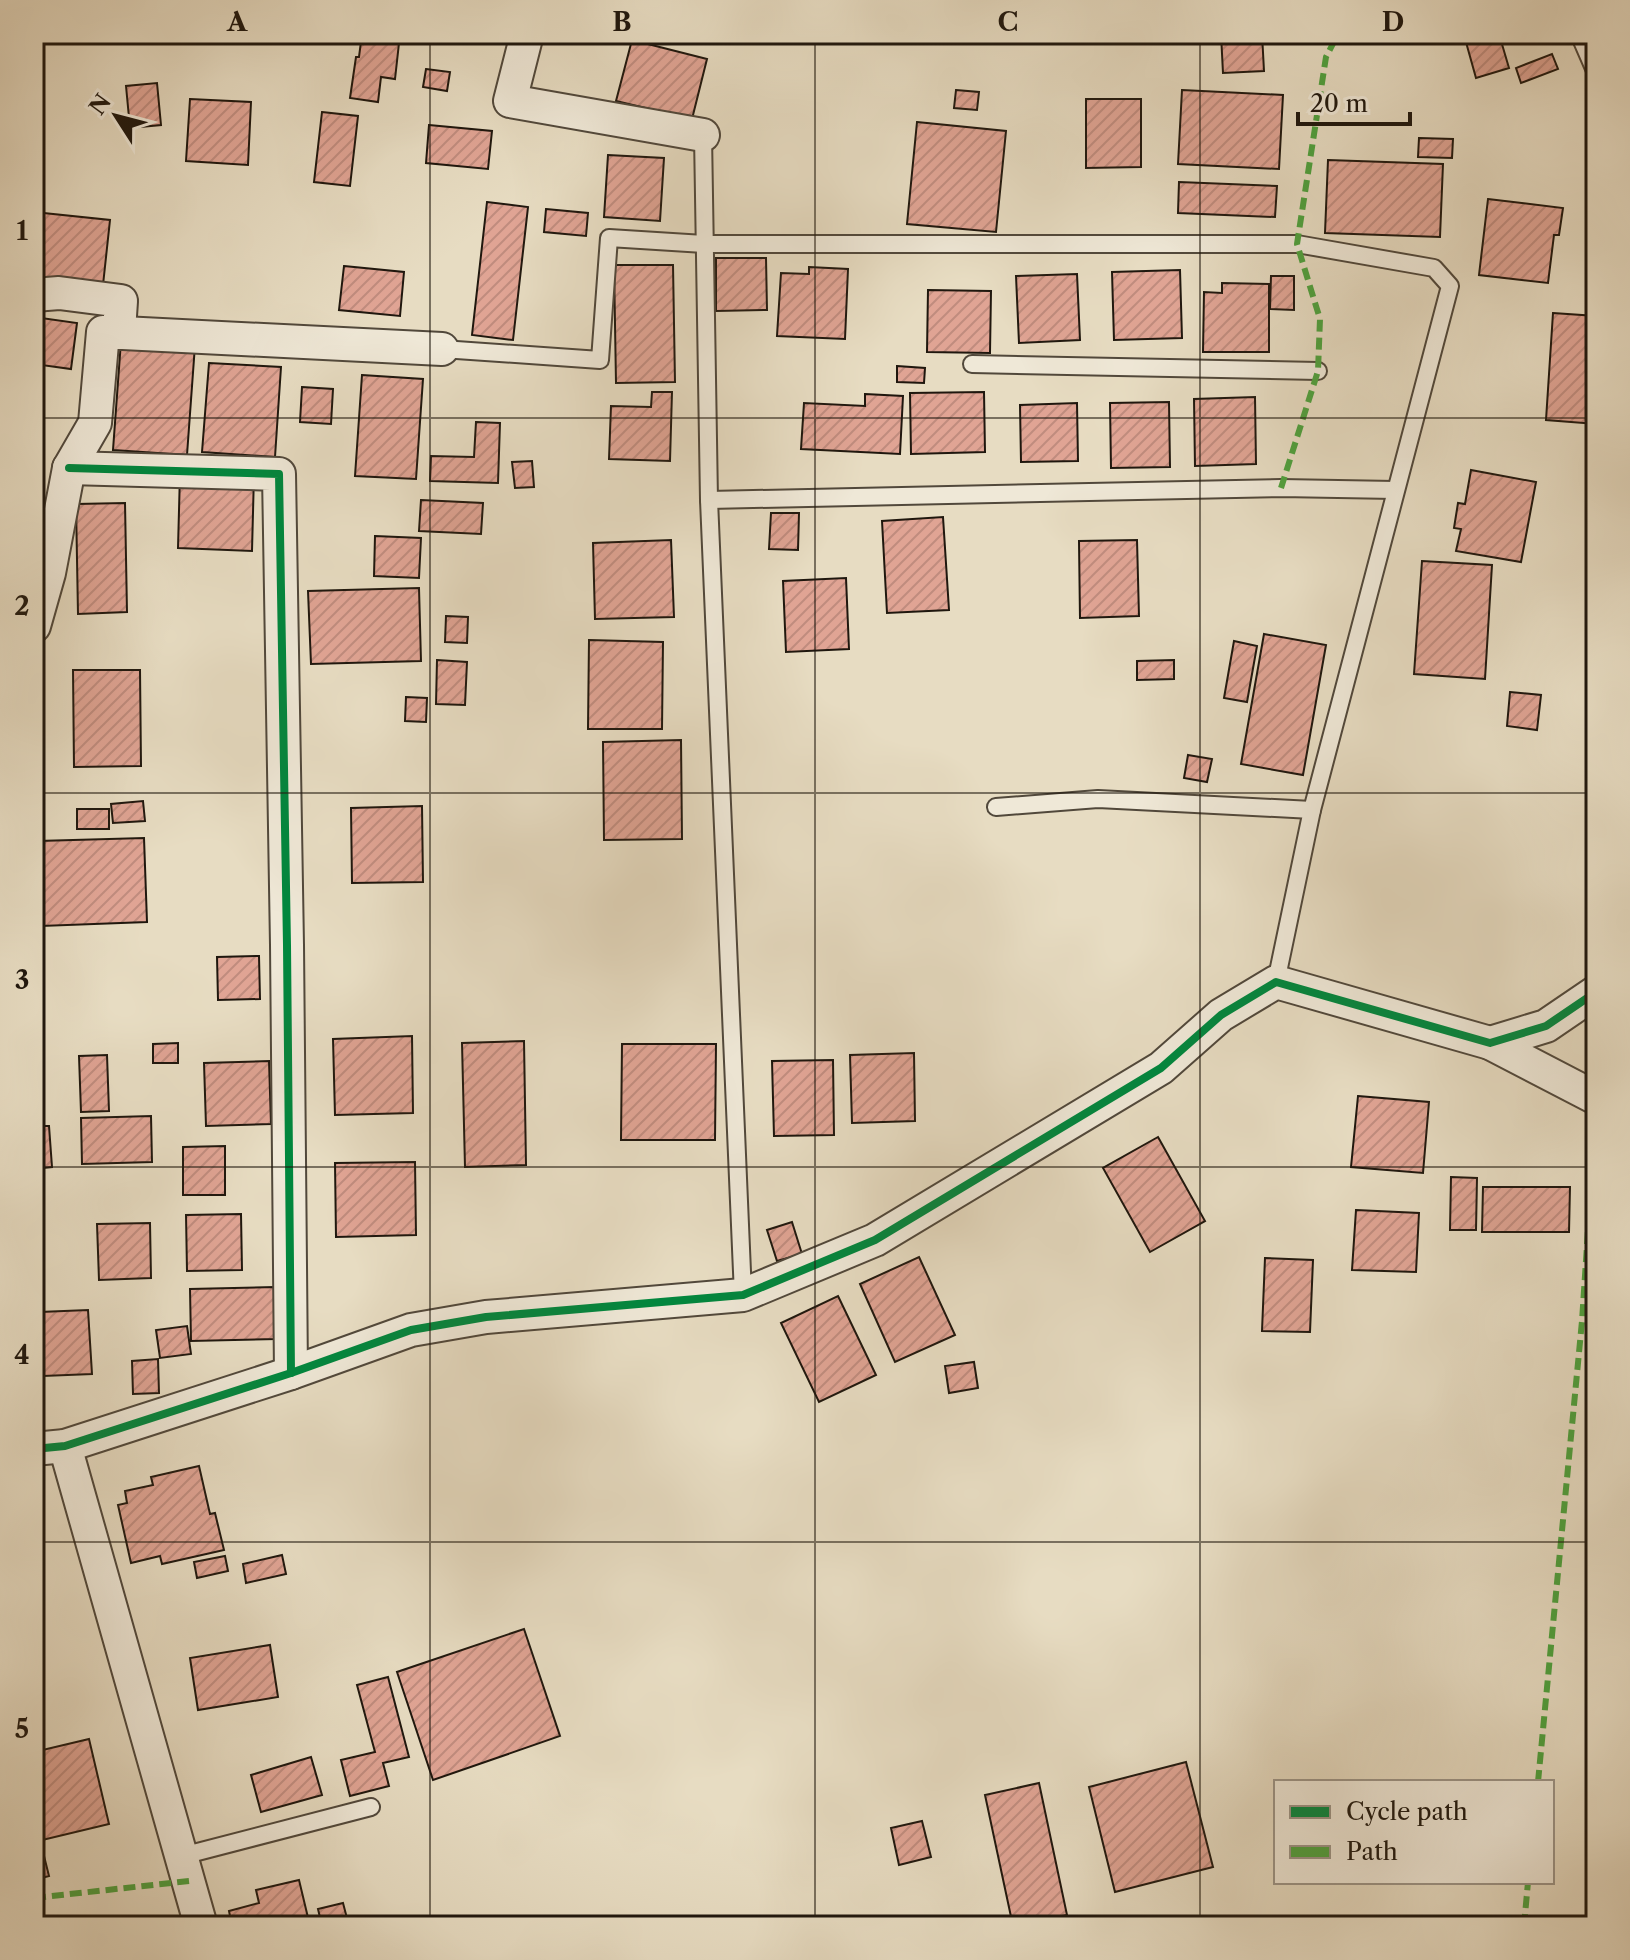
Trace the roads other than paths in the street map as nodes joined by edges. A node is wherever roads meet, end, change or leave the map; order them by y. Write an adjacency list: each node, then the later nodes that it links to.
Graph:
1 (527, 34): 4 (street)
2 (1579, 34): 3 (lane)
3 (1596, 73)
4 (703, 135): 5 (lane)
5 (704, 244): 8 (lane); 12 (lane); 13 (lane)
6 (34, 295): 7 (street)
7 (119, 331): 8 (street); 11 (street)
8 (442, 349)
9 (972, 364): 10 (lane)
10 (1318, 371)
11 (69, 468): 14 (street); 22 (street)
12 (1395, 490): 13 (lane); 16 (lane)
13 (709, 500): 21 (lane)
14 (34, 626)
15 (996, 807): 16 (lane)
16 (1312, 810): 17 (lane)
17 (1276, 982): 19 (street); 21 (street)
18 (1596, 992): 19 (street)
19 (1490, 1043): 20 (street)
20 (1596, 1098)
21 (743, 1295): 22 (street)
22 (291, 1373): 23 (street)
23 (50, 1448): 25 (street)
24 (371, 1807): 25 (lane)
25 (182, 1856): 26 (street)
26 (201, 1926)

